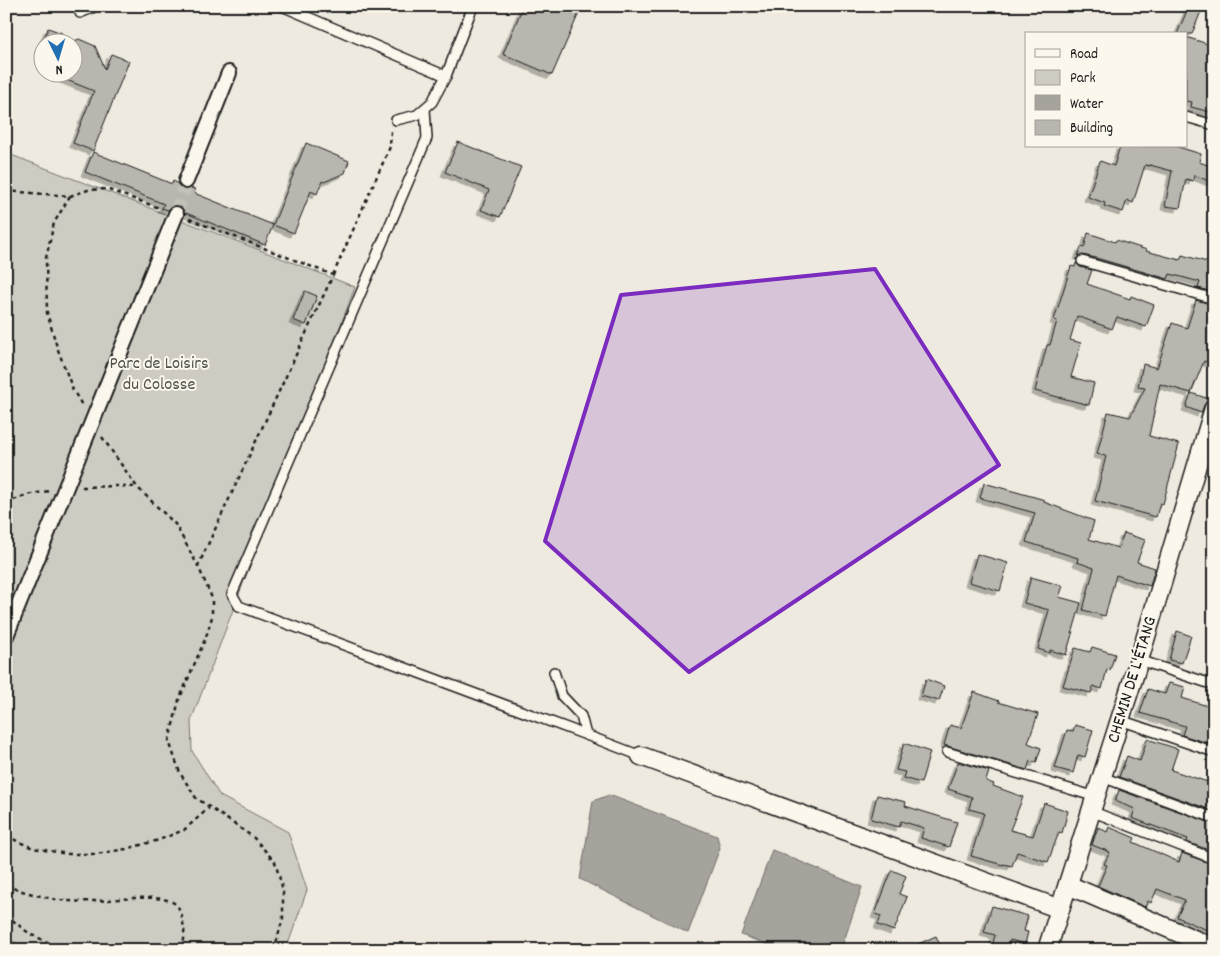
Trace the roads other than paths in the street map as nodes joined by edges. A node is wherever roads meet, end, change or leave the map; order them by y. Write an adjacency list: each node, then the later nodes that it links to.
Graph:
1 (93, 6): 4 (lane)
2 (282, 6): 6 (lane)
3 (473, 6): 6 (lane)
4 (80, 14)
5 (229, 73): 11 (street)
6 (446, 76): 7 (lane)
7 (425, 109): 9 (lane); 21 (lane)
8 (1188, 118): 10 (lane)
9 (396, 120)
10 (1214, 125)
11 (186, 181)
12 (176, 214): 16 (street)
13 (1082, 261): 14 (lane)
14 (1214, 299)
15 (1214, 408): 17 (street, CHEMIN DE L'ÉTANG)
16 (6, 636)
17 (1139, 660): 19 (lane); 20 (street, CHEMIN DE L'ÉTANG)
18 (554, 672): 21 (lane)
19 (1214, 685)
20 (1120, 720): 23 (lane); 25 (street, CHEMIN DE L'ÉTANG)
21 (586, 735): 24 (lane)
22 (947, 752): 26 (lane)
23 (1214, 752)
24 (641, 756): 30 (street)
25 (1102, 777): 26 (street, CHEMIN DE L'ÉTANG); 27 (lane)
26 (1093, 804): 28 (lane); 29 (street, CHEMIN DE L'ÉTANG)
27 (1214, 818)
28 (1214, 860)
29 (1068, 884): 30 (street, CHEMIN DE L'ÉTANG); 31 (street)
30 (1060, 909): 32 (street, CHEMIN DE L'ÉTANG)
31 (1214, 948)
32 (1047, 950)

